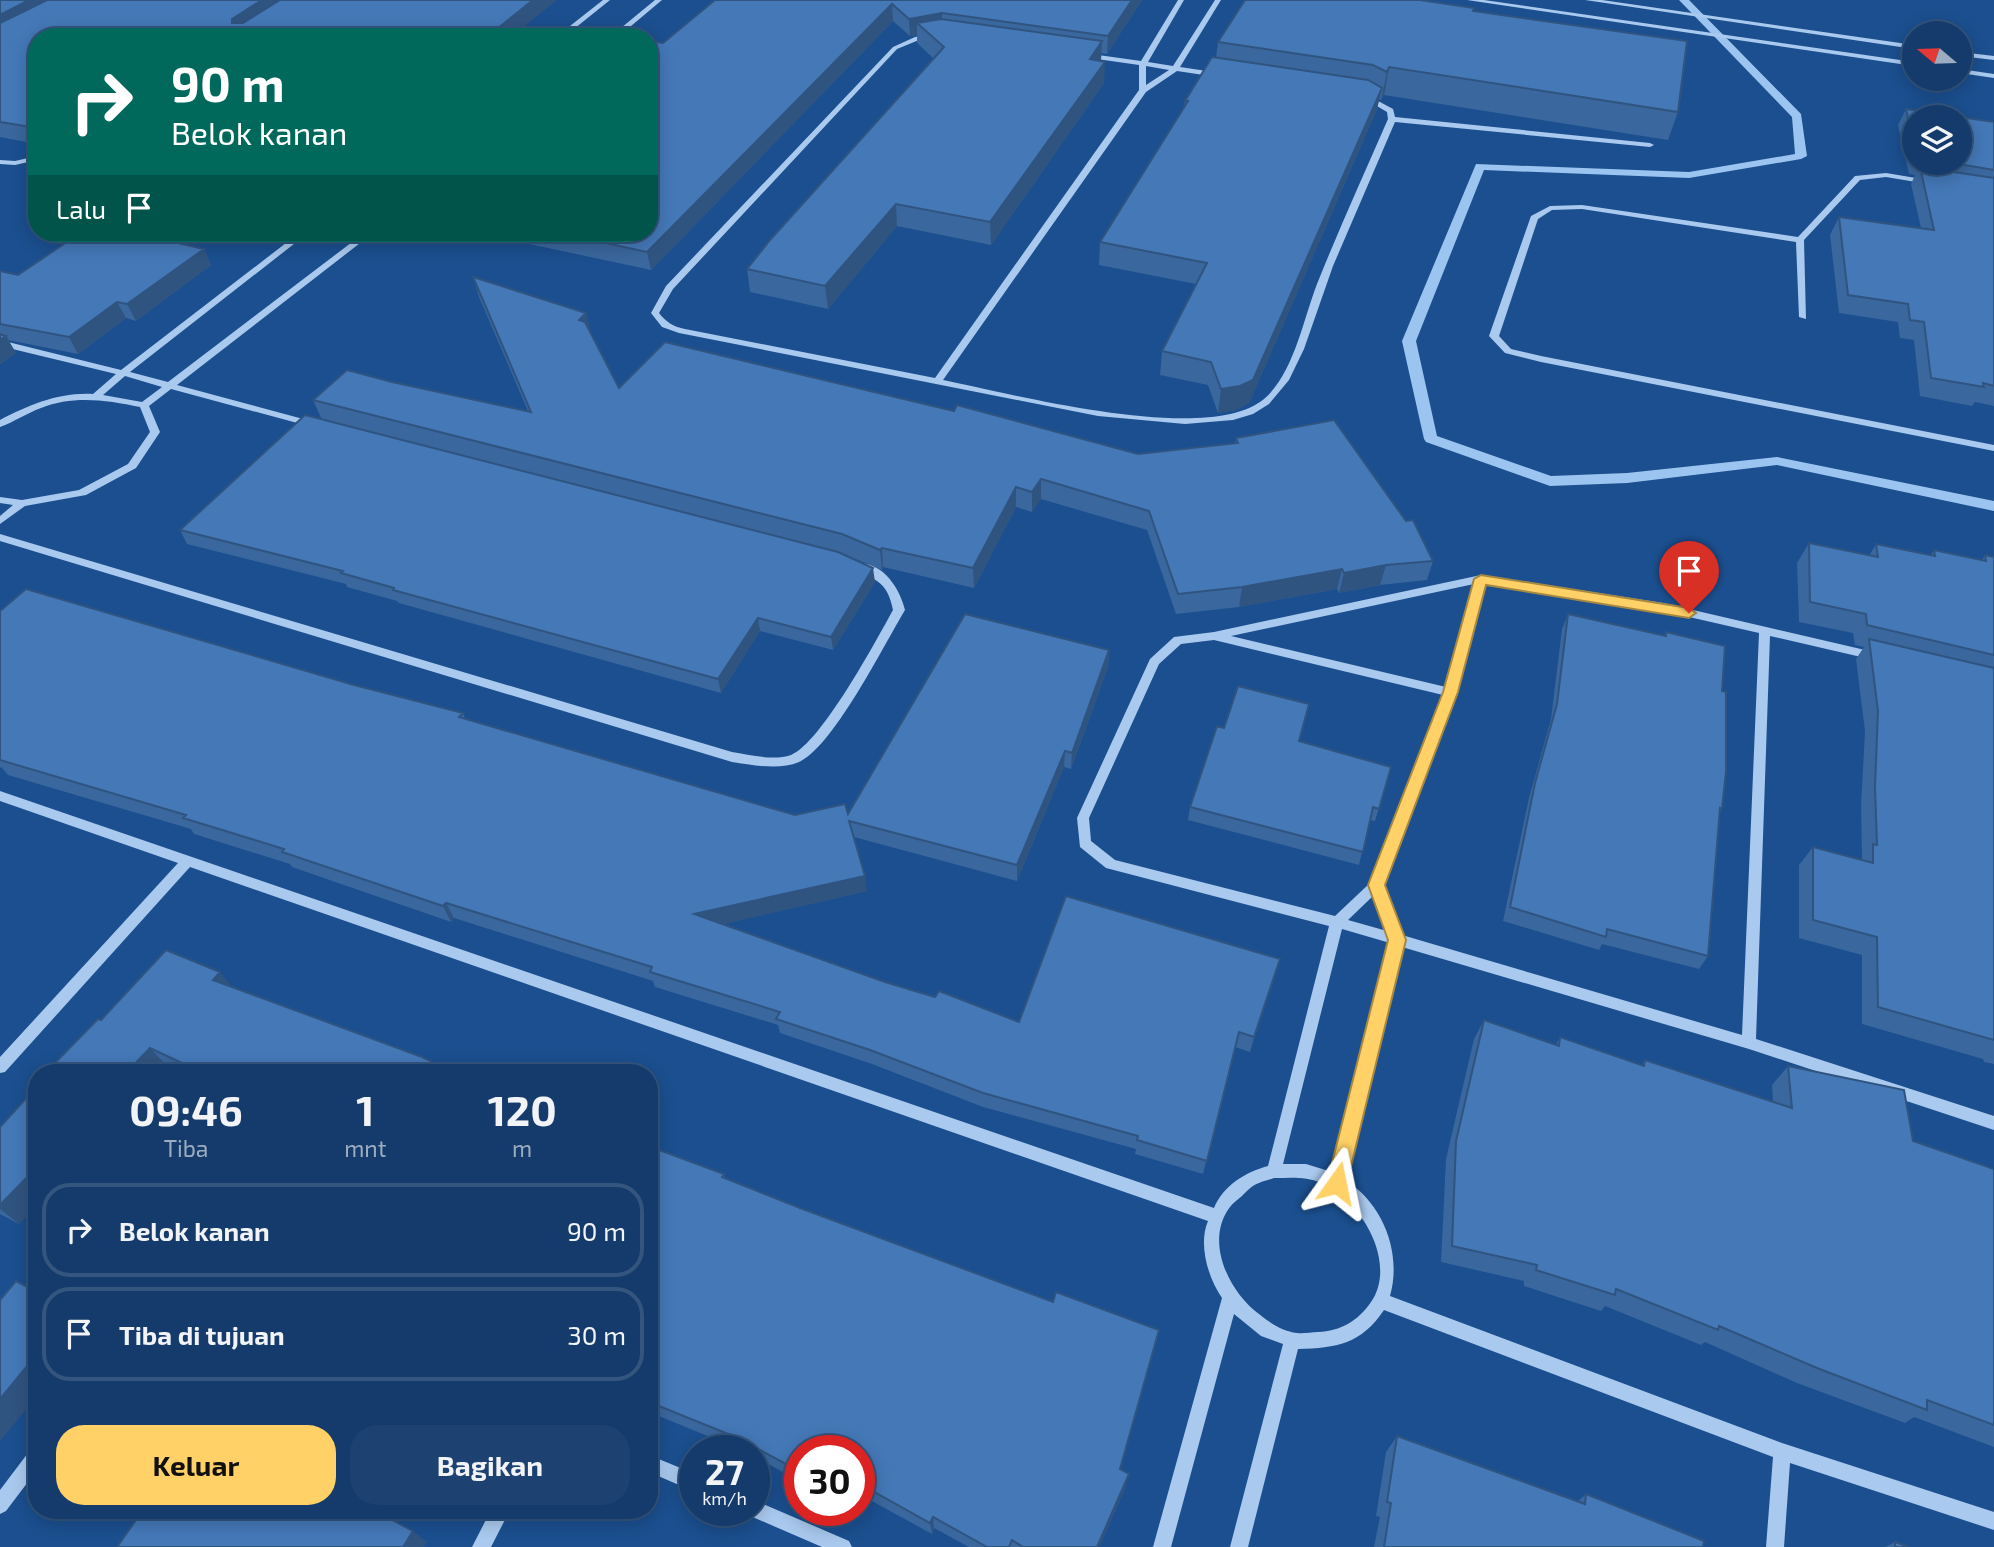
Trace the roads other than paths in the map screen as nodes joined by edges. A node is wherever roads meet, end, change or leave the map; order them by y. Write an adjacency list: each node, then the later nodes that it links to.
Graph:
1 (607, 0): 7 (street)
2 (659, 0): 8 (street)
3 (1181, 0): 13 (street)
4 (1217, 0): 14 (street)
5 (1470, 0): 12 (street)
6 (1588, 0): 9 (street)
7 (571, 28)
8 (624, 28)
9 (1902, 45)
10 (1972, 55): 11 (street)
11 (1994, 58)
12 (1902, 62)
13 (1142, 66): 14 (street); 17 (street); 29 (street)
14 (1174, 70): 17 (street); 18 (street)
15 (1972, 72): 16 (street)
16 (1994, 75)
17 (1143, 90): 29 (street)
18 (1392, 119): 19 (street); 29 (street)
19 (1650, 145)
20 (28, 160): 21 (street)
21 (0, 162)
22 (1940, 184): 23 (street)
23 (1800, 240): 26 (street); 35 (street)
24 (292, 242): 28 (street)
25 (357, 242): 30 (street)
26 (1803, 317)
27 (0, 343): 28 (street)
28 (123, 373): 30 (street); 31 (street)
29 (937, 382)
30 (172, 386): 32 (street); 34 (street)
31 (97, 395): 32 (street); 33 (street)
32 (144, 405): 37 (street)
33 (0, 424)
34 (329, 429)
35 (1994, 448)
36 (0, 500): 37 (street)
37 (22, 503): 38 (street)
38 (0, 522)
39 (0, 537): 40 (street)
40 (853, 564)
41 (1481, 579): 42 (street); 43 (street); 45 (street)
42 (1765, 631): 44 (street); 51 (street)
43 (1214, 636): 45 (street); 49 (street)
44 (1886, 659)
45 (1450, 692): 48 (street)
46 (0, 796): 47 (street)
47 (188, 860): 52 (street); 56 (street)
48 (1376, 885): 49 (street); 50 (street)
49 (1337, 922): 50 (street); 54 (street)
50 (1397, 940): 51 (street); 55 (street)
51 (1749, 1043): 53 (street)
52 (0, 1067)
53 (1994, 1124)
54 (1274, 1171): 55 (street); 56 (street)
55 (1337, 1183): 58 (street)
56 (1216, 1216): 57 (street)
57 (1230, 1299): 59 (street); 70 (street)
58 (1381, 1301): 59 (street); 60 (street)
59 (1293, 1340): 71 (street)
60 (1782, 1452): 67 (street); 72 (street)
61 (28, 1467): 64 (street)
62 (658, 1467): 63 (street)
63 (679, 1476)
64 (0, 1505)
65 (770, 1516): 69 (street)
66 (497, 1519): 68 (street)
67 (1994, 1521)
68 (481, 1547)
69 (843, 1547)
70 (1161, 1547)
71 (1239, 1547)
72 (1775, 1547)

